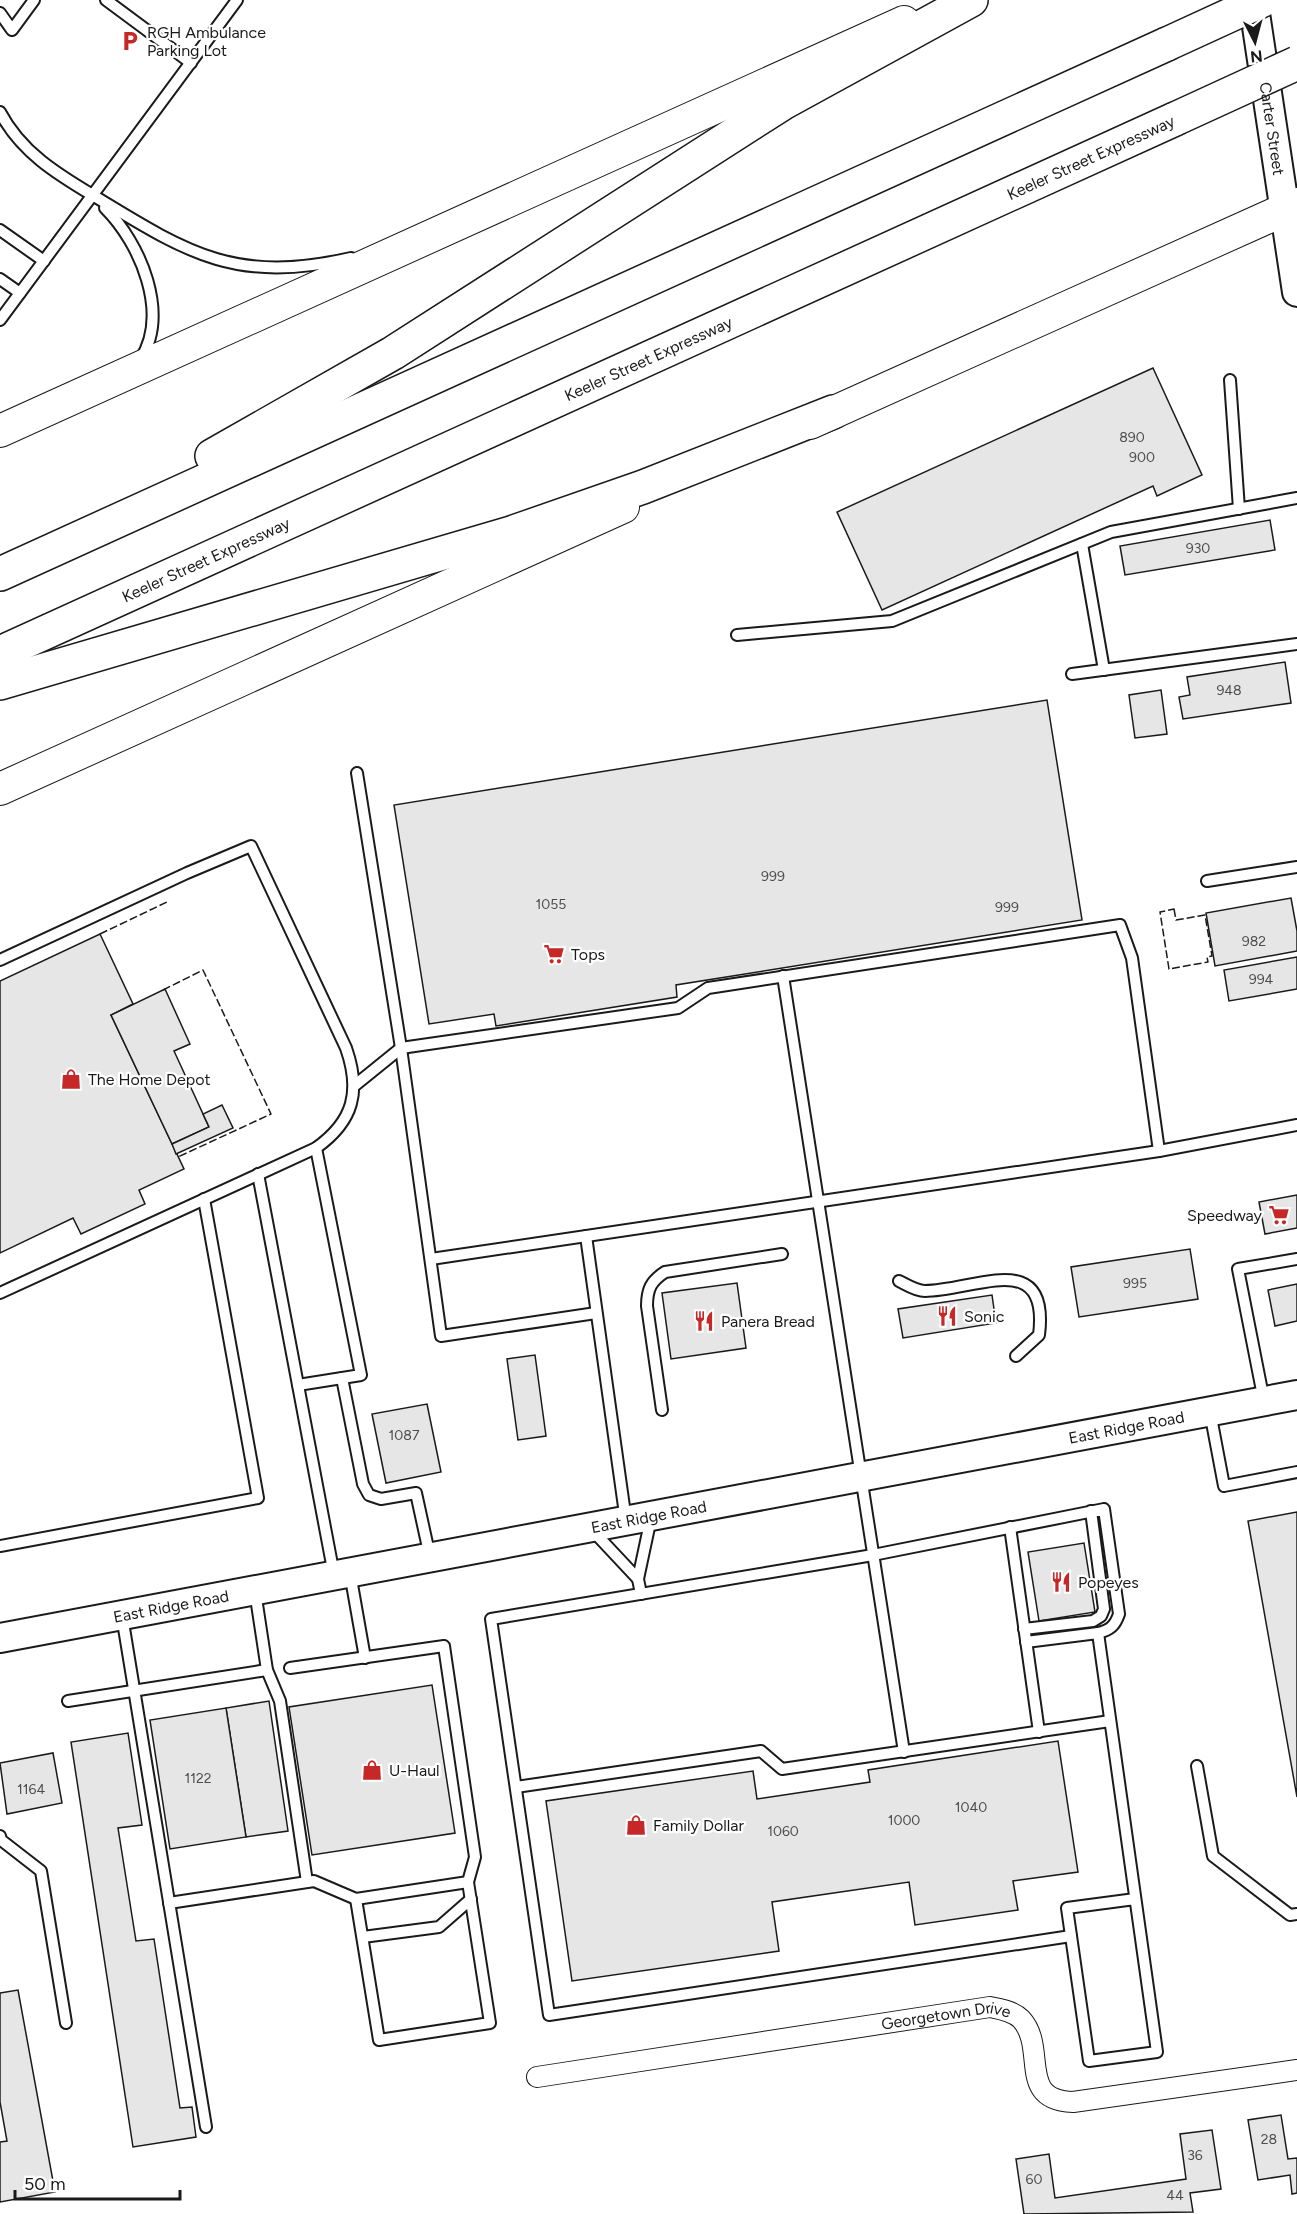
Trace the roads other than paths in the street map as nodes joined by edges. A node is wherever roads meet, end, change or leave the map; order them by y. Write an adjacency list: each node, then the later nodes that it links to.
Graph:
1 (34, 0): 8 (lane)
2 (106, 0): 9 (lane)
3 (237, 0): 9 (lane)
4 (952, 0): 15 (main road)
5 (971, 0): 28 (highway)
6 (1253, 0): 13 (main road, Carter Street)
7 (1263, 0): 29 (highway, bridge)
8 (0, 13)
9 (190, 63): 12 (lane)
10 (1297, 63): 32 (highway, Keeler Street Expressway, bridge)
11 (0, 112): 12 (lane)
12 (92, 195): 15 (lane); 16 (lane); 22 (lane)
13 (1291, 207): 18 (main road, Carter Street); 23 (main road)
14 (0, 230): 16 (lane)
15 (424, 240): 22 (main road)
16 (44, 261): 19 (lane)
17 (0, 279): 19 (lane)
18 (1297, 292)
19 (20, 293): 20 (lane)
20 (0, 320)
21 (1230, 380): 26 (lane)
22 (112, 381): 24 (main road)
23 (833, 412): 35 (highway); 37 (main road)
24 (0, 431)
25 (1297, 498): 26 (lane)
26 (1239, 509): 27 (lane)
27 (1082, 544): 30 (lane); 33 (lane)
28 (0, 565)
29 (0, 574)
30 (737, 635)
31 (1297, 644): 33 (lane)
32 (0, 653)
33 (1104, 670): 34 (lane)
34 (1072, 674)
35 (0, 683)
36 (357, 773): 42 (lane)
37 (0, 789)
38 (1297, 867): 39 (lane)
39 (1207, 881)
40 (0, 960): 43 (lane)
41 (783, 976): 42 (lane); 46 (lane); 49 (lane)
42 (401, 1048): 43 (lane); 52 (lane)
43 (354, 1086): 45 (lane)
44 (1297, 1125): 46 (lane)
45 (316, 1148): 47 (lane); 58 (lane)
46 (1160, 1151): 49 (lane)
47 (258, 1174): 48 (lane); 59 (lane)
48 (204, 1199): 55 (lane); 70 (lane)
49 (818, 1202): 50 (lane); 65 (lane)
50 (586, 1236): 52 (lane); 56 (lane)
51 (782, 1254): 62 (lane)
52 (430, 1259): 56 (lane)
53 (1297, 1259): 61 (lane)
54 (899, 1281): 57 (lane)
55 (0, 1293)
56 (596, 1313): 67 (lane)
57 (1016, 1356)
58 (342, 1378): 59 (lane); 72 (lane)
59 (298, 1385): 73 (lane)
60 (1297, 1395): 61 (main road, East Ridge Road)
61 (1264, 1401): 63 (main road, East Ridge Road)
62 (662, 1410)
63 (1210, 1411): 64 (lane); 65 (main road, East Ridge Road)
64 (1297, 1472)
65 (861, 1477): 67 (main road, East Ridge Road); 71 (lane)
66 (1091, 1511): 68 (lane); 78 (lane); 79 (lane)
67 (639, 1518): 69 (main road, East Ridge Road); 74 (lane)
68 (1010, 1527): 71 (lane); 78 (lane)
69 (589, 1528): 72 (main road, East Ridge Road); 74 (lane)
70 (0, 1546)
71 (873, 1555): 76 (lane); 89 (lane)
72 (430, 1558): 73 (main road, East Ridge Road)
73 (342, 1574): 75 (main road, East Ridge Road); 82 (lane)
74 (638, 1579): 76 (lane)
75 (255, 1590): 77 (main road, East Ridge Road); 84 (lane)
76 (641, 1594): 91 (lane)
77 (122, 1616): 80 (main road, East Ridge Road); 85 (lane)
78 (1024, 1629): 81 (lane)
79 (1098, 1633): 81 (lane); 87 (lane)
80 (0, 1638)
81 (1026, 1642): 88 (lane)
82 (365, 1658): 83 (lane); 94 (lane)
83 (290, 1668)
84 (267, 1670): 85 (lane); 93 (lane)
85 (134, 1691): 86 (lane); 98 (lane)
86 (68, 1701)
87 (1110, 1721): 88 (lane); 97 (lane)
88 (1039, 1732): 89 (lane)
89 (904, 1752): 91 (lane)
90 (1197, 1766): 99 (lane)
91 (516, 1787): 100 (lane)
92 (0, 1836): 102 (lane)
93 (307, 1882): 95 (lane); 98 (lane)
94 (468, 1882): 95 (lane); 96 (lane)
95 (357, 1899): 101 (lane)
96 (471, 1899): 101 (lane); 101 (lane)
97 (1135, 1899): 100 (lane); 100 (lane)
98 (169, 1903): 105 (lane)
99 (1297, 1914)
100 (1071, 1936)
101 (363, 1937)
102 (66, 2023)
103 (1297, 2070): 104 (street, Georgetown Drive)
104 (537, 2077)
105 (206, 2127)

